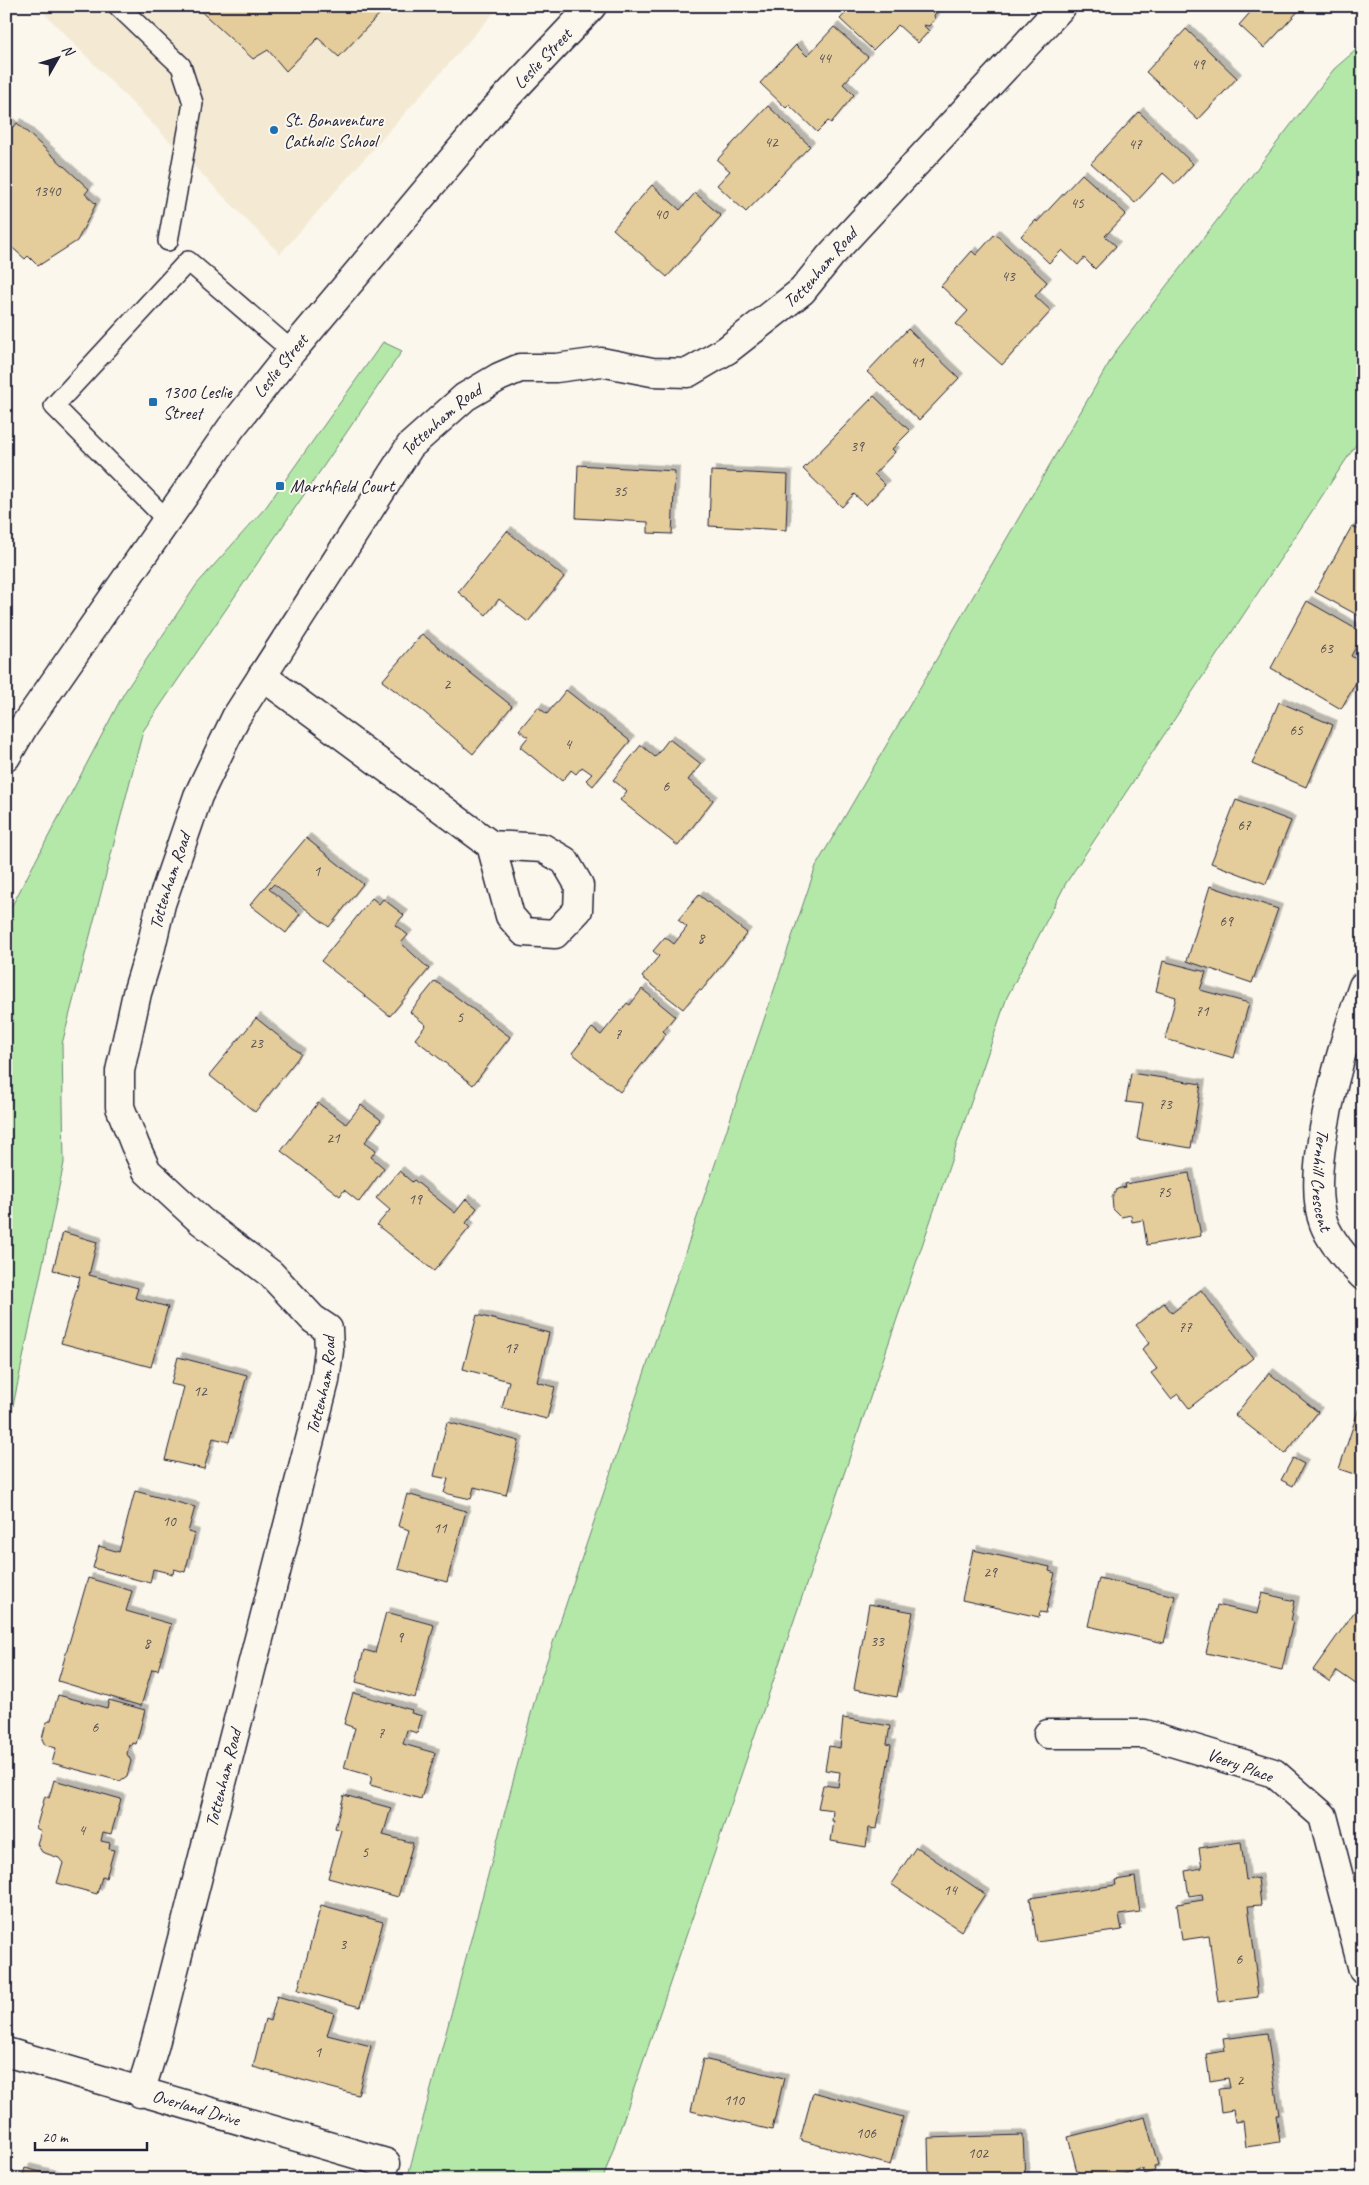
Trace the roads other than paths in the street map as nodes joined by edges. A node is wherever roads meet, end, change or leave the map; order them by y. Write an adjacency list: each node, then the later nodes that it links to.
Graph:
1 (118, 6): 4 (lane)
2 (592, 6): 5 (street, Leslie Street)
3 (1062, 6): 7 (street, Tottenham Road)
4 (168, 241)
5 (292, 351): 6 (street, Leslie Street); 6 (lane)
6 (167, 520): 8 (street, Leslie Street)
7 (262, 676): 9 (street); 15 (street, Tottenham Road)
8 (6, 757)
9 (491, 845)
10 (1363, 986): 11 (street, Ternhill Crescent)
11 (1363, 1276)
12 (1048, 1734): 13 (street, Veery Place)
13 (1363, 1970)
14 (6, 2052): 15 (street, Overland Drive)
15 (140, 2092): 16 (street, Overland Drive)
16 (386, 2164)

